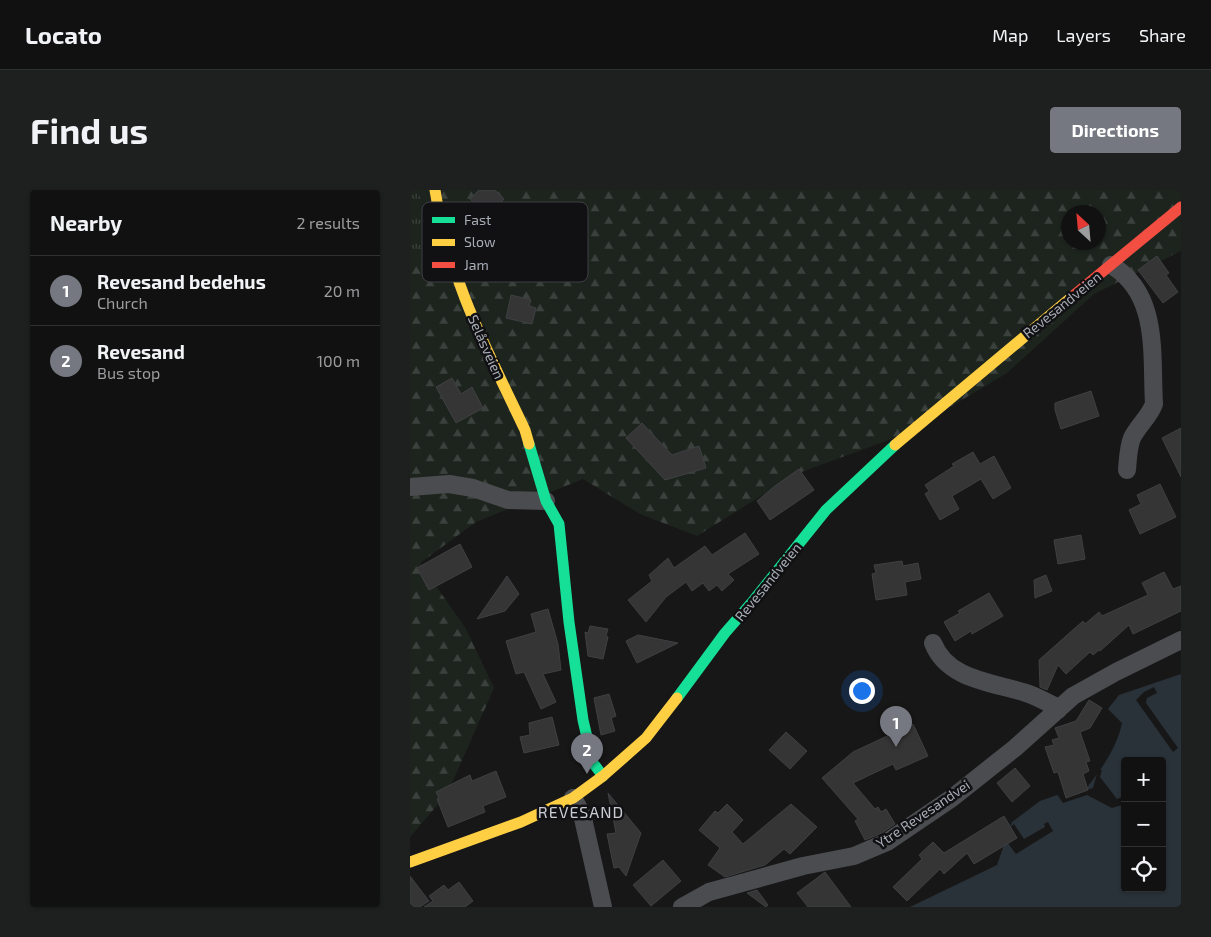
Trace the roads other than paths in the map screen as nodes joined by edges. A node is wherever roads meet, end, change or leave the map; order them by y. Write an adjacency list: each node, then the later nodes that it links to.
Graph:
1 (1181, 207): 2 (main road, Revesandveien)
2 (1111, 265): 4 (street, Revesandveien); 10 (main road, Revesandveien)
3 (458, 282): 6 (main road, Selåsveien)
4 (1127, 470)
5 (410, 487): 6 (street)
6 (546, 501): 10 (main road, Selåsveien)
7 (1181, 640): 9 (street, Ytre Revesandvei)
8 (932, 643): 9 (street)
9 (1058, 710): 14 (street, Ytre Revesandvei)
10 (603, 776): 11 (main road, Revesandveien)
11 (573, 798): 12 (main road, Revesandveien); 13 (street)
12 (410, 862)
13 (602, 907)
14 (682, 907)

